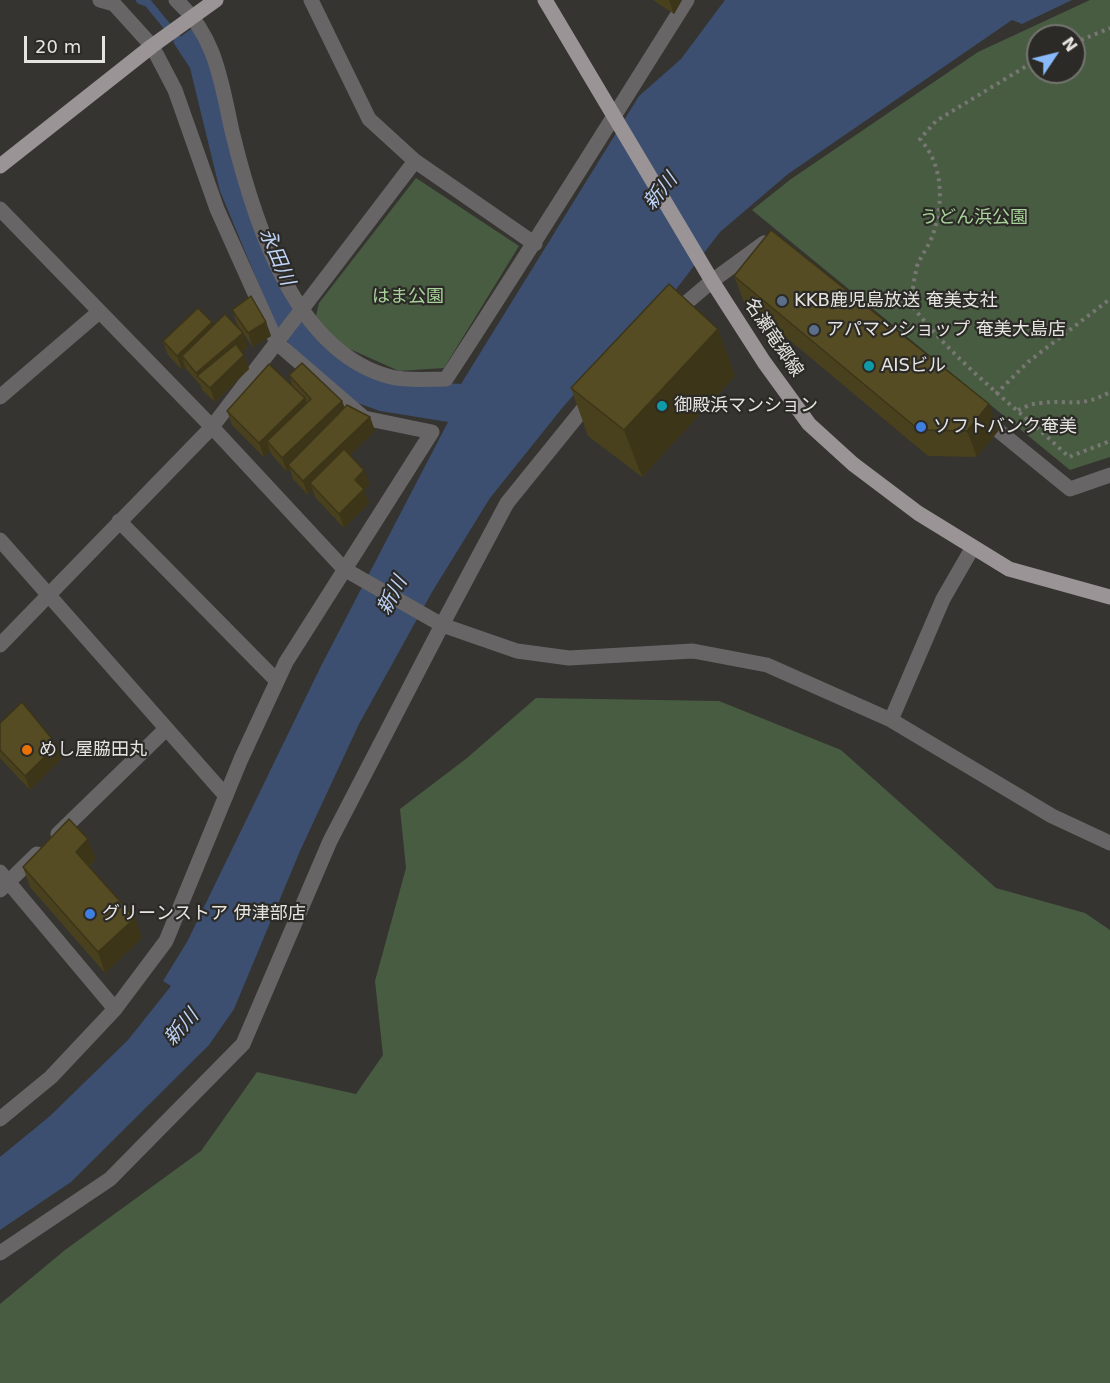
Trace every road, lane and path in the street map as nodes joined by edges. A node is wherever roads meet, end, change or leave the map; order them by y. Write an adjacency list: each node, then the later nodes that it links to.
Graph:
1 (100, 0): 10 (street)
2 (176, 0): 7 (street)
3 (216, 0): 7 (main road)
4 (311, 0): 13 (street)
5 (545, 0): 12 (main road, 名瀬竜郷線)
6 (687, 0): 12 (street)
7 (194, 16): 10 (main road); 20 (street)
8 (1110, 28): 9 (path)
9 (1086, 38)
10 (152, 46): 14 (main road); 23 (street)
11 (1026, 66): 26 (path)
12 (617, 120): 16 (street); 18 (main road, 名瀬竜郷線)
13 (415, 161): 16 (street); 20 (street)
14 (0, 166)
15 (0, 209): 21 (street)
16 (535, 244): 20 (street)
17 (780, 256): 18 (street)
18 (710, 277): 22 (street); 35 (main road, 名瀬竜郷線)
19 (1110, 299): 26 (path)
20 (300, 309): 23 (street)
21 (99, 312): 27 (street); 30 (street)
22 (658, 328)
23 (278, 343): 30 (street); 36 (street)
24 (599, 390): 39 (street)
25 (1110, 393): 29 (path)
26 (996, 394): 29 (path)
27 (0, 398)
28 (971, 408): 32 (street)
29 (1017, 410): 31 (path)
30 (212, 427): 33 (street); 36 (street)
31 (1110, 441)
32 (1110, 475)
33 (119, 521): 37 (street); 41 (street)
34 (0, 540): 37 (street)
35 (973, 547): 38 (main road, 名瀬竜郷線); 42 (street)
36 (344, 569): 39 (street); 41 (street)
37 (48, 595): 40 (street); 43 (street)
38 (1110, 597)
39 (441, 625): 42 (street); 49 (street)
40 (0, 645)
41 (277, 681): 44 (street)
42 (891, 720): 45 (street)
43 (166, 729): 44 (street); 46 (street)
44 (226, 796): 47 (street)
45 (1110, 843)
46 (3, 881): 47 (street)
47 (115, 1009): 48 (street)
48 (0, 1119)
49 (0, 1253)

